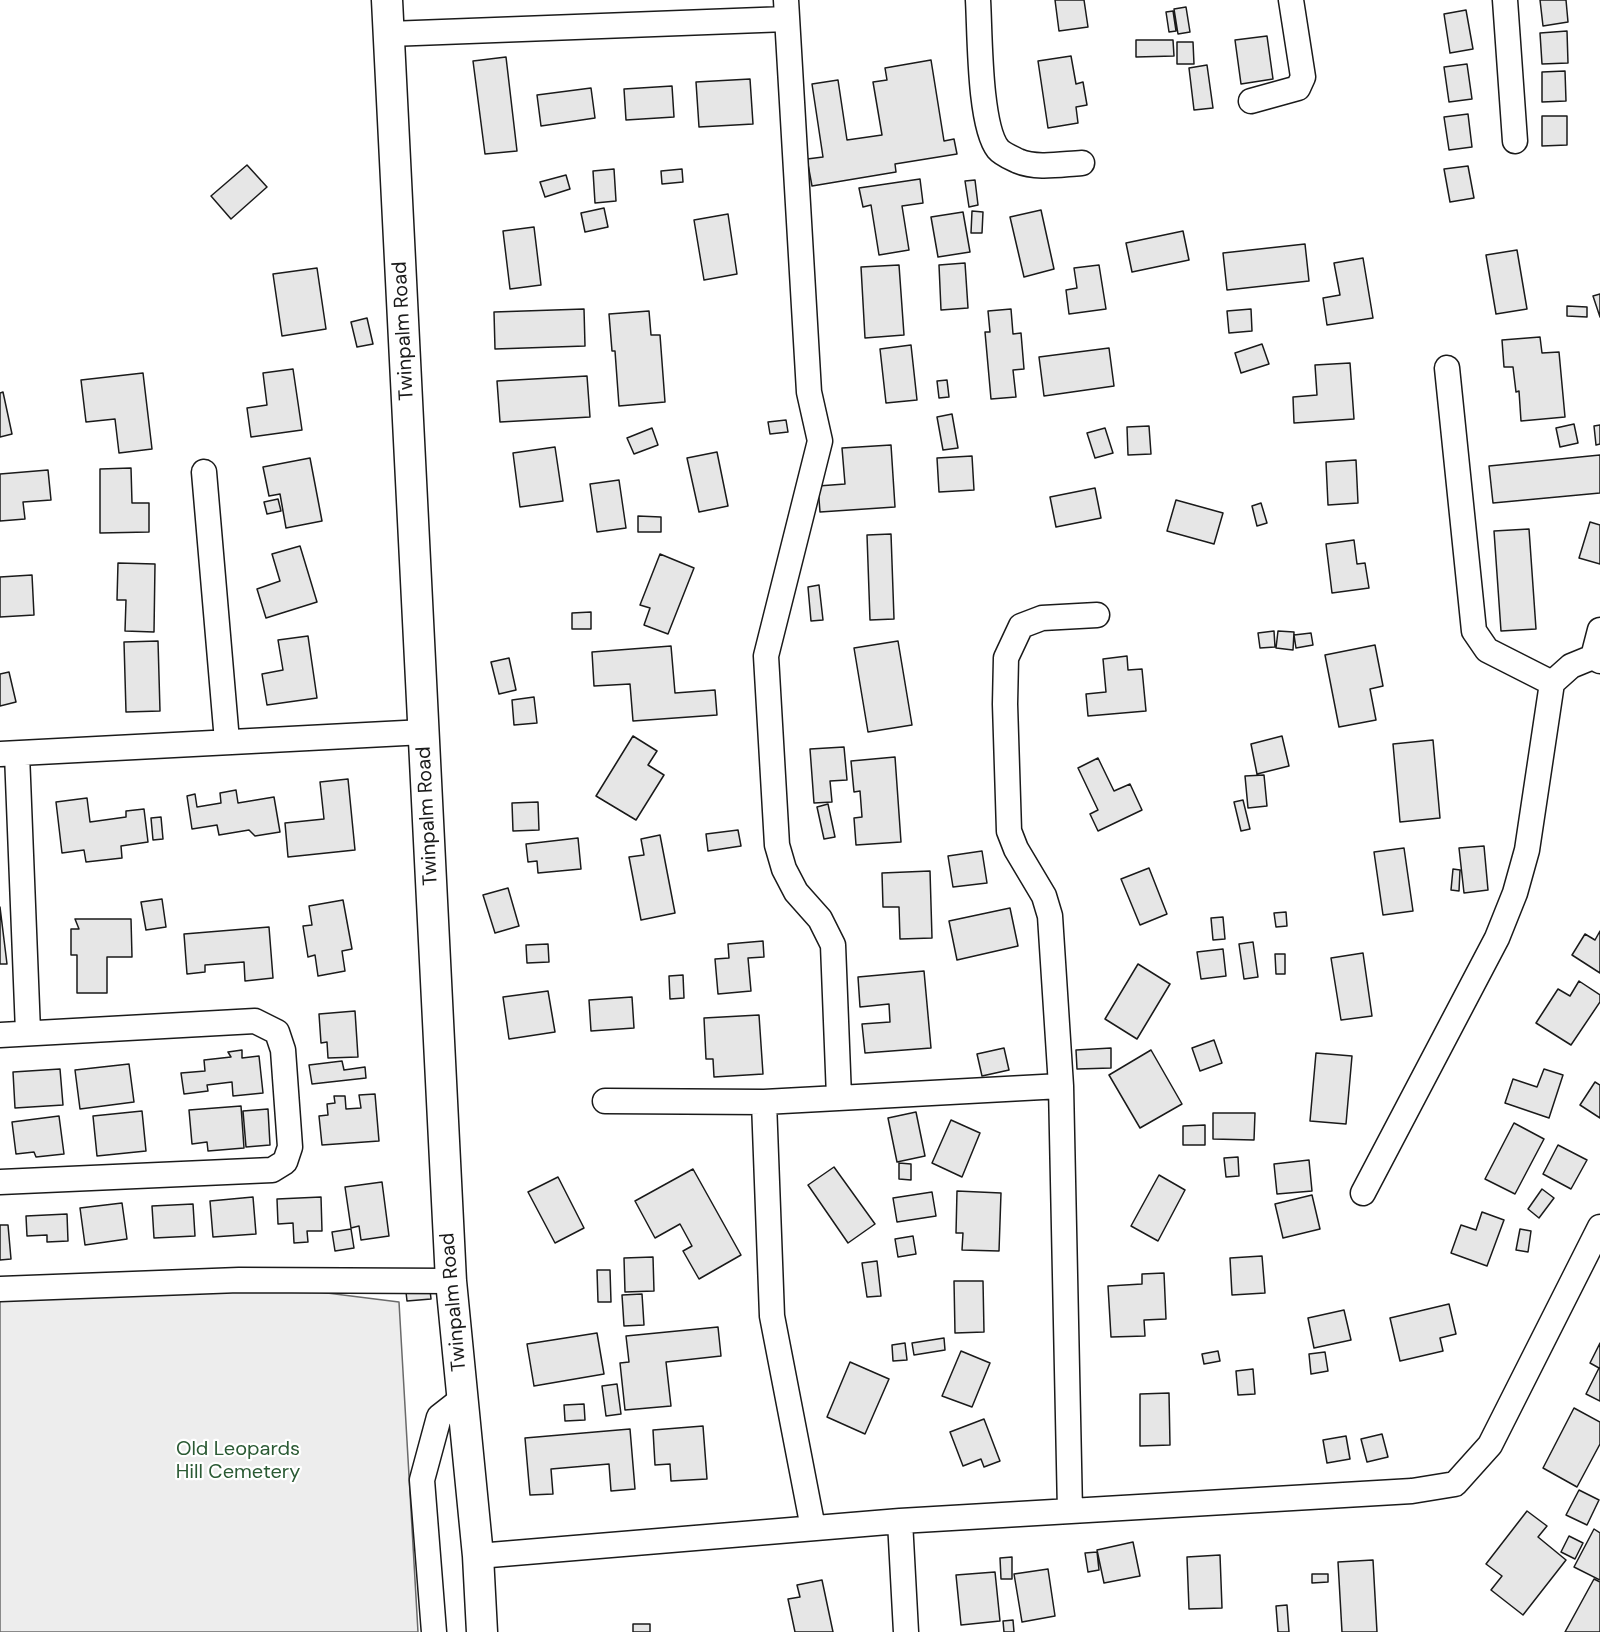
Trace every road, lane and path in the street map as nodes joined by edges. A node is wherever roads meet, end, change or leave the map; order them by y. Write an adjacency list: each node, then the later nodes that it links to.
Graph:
1 (387, 0): 6 (main road, Twinpalm Road)
2 (978, 0): 9 (street)
3 (1291, 0): 7 (street)
4 (1505, 0): 8 (street)
5 (787, 9): 6 (street); 22 (street)
6 (389, 34): 16 (main road, Twinpalm Road)
7 (1251, 101)
8 (1515, 141)
9 (1082, 163)
10 (1447, 368): 15 (street)
11 (204, 472): 17 (street)
12 (1097, 615): 21 (street)
13 (1600, 630): 14 (street)
14 (1597, 659): 15 (street)
15 (1552, 683): 26 (street)
16 (424, 732): 17 (street); 28 (main road, Twinpalm Road)
17 (227, 741): 18 (street)
18 (9, 754): 19 (street)
19 (28, 1032): 20 (street); 25 (street)
20 (0, 1035)
21 (1061, 1086): 22 (street); 31 (street)
22 (839, 1097): 24 (street)
23 (605, 1101): 24 (street)
24 (764, 1102): 33 (street)
25 (0, 1182)
26 (1363, 1193)
27 (1600, 1227): 31 (street)
28 (451, 1281): 29 (street); 30 (main road, Twinpalm Road)
29 (0, 1289)
30 (462, 1399): 34 (main road, Twinpalm Road); 35 (street)
31 (1070, 1511): 32 (street)
32 (900, 1521): 33 (street); 37 (street)
33 (813, 1528): 34 (street)
34 (478, 1556): 36 (main road, Twinpalm Road)
35 (434, 1632)
36 (482, 1632)
37 (906, 1632)

